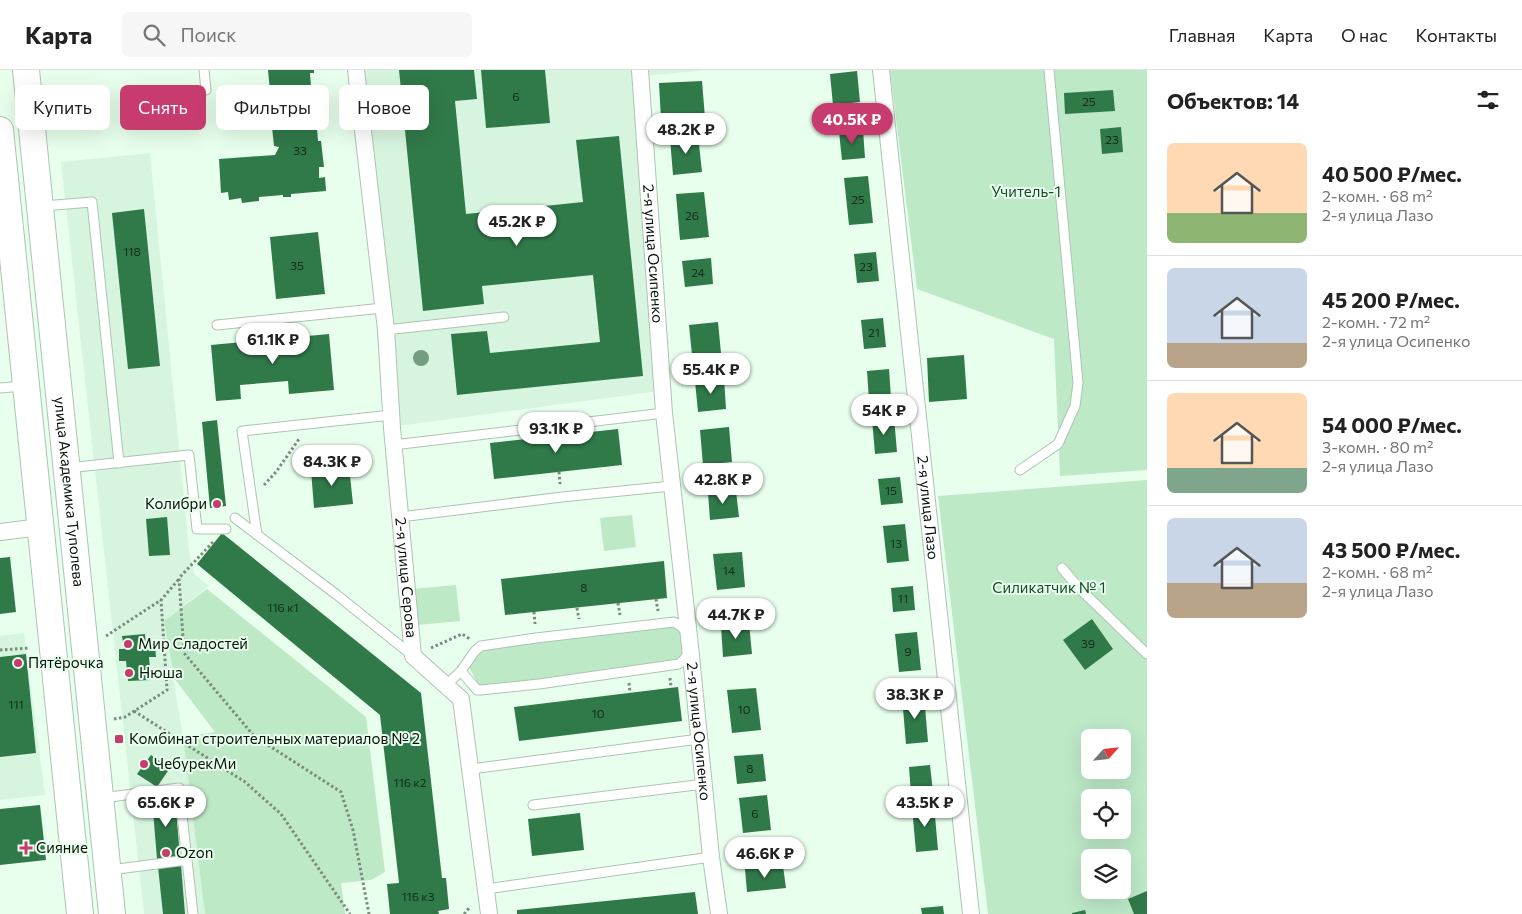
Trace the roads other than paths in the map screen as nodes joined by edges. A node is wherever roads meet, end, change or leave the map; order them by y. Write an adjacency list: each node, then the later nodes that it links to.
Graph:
1 (26, 70): 9 (main road, улица Академика Туполева)
2 (204, 70): 7 (lane)
3 (356, 70): 10 (street, 2-я улица Серова)
4 (640, 70): 16 (street, 2-я улица Осипенко)
5 (881, 70): 49 (street, 2-я улица Лазо)
6 (1049, 70): 21 (lane)
7 (206, 85)
8 (0, 130): 14 (main road)
9 (40, 206): 19 (lane); 20 (main road, улица Академика Туполева)
10 (383, 308): 12 (lane); 13 (street, 2-я улица Серова)
11 (504, 318): 13 (lane)
12 (217, 325)
13 (386, 330): 17 (street, 2-я улица Серова)
14 (26, 385): 15 (lane); 25 (main road)
15 (0, 388)
16 (664, 413): 18 (lane); 22 (street, 2-я улица Осипенко)
17 (391, 415): 18 (street, 2-я улица Серова); 28 (lane)
18 (393, 444): 24 (street, 2-я улица Серова)
19 (118, 463): 20 (lane); 26 (lane)
20 (67, 469): 38 (main road, улица Академика Туполева)
21 (1020, 470)
22 (671, 486): 24 (lane); 30 (street, 2-я улица Осипенко)
23 (236, 518): 28 (lane)
24 (400, 518): 32 (street, 2-я улица Серова)
25 (40, 527): 27 (street); 44 (main road)
26 (226, 529)
27 (0, 532)
28 (258, 535): 32 (lane)
29 (1062, 568): 31 (lane)
30 (690, 646): 33 (lane); 33 (lane); 35 (street, 2-я улица Осипенко)
31 (1147, 654)
32 (413, 656): 34 (street, 2-я улица Серова)
33 (461, 671): 34 (lane)
34 (446, 685): 36 (street, 2-я улица Серова)
35 (699, 739): 36 (lane); 37 (street, 2-я улица Осипенко)
36 (471, 769): 43 (street, 2-я улица Серова)
37 (704, 784): 39 (lane); 40 (street, 2-я улица Осипенко)
38 (100, 798): 41 (lane); 42 (main road, улица Академика Туполева)
39 (533, 805)
40 (711, 857): 43 (lane); 48 (street, 2-я улица Осипенко)
41 (187, 860): 42 (lane); 46 (lane)
42 (108, 870): 45 (main road, улица Академика Туполева)
43 (486, 889): 47 (street, 2-я улица Серова)
44 (76, 913)
45 (112, 914)
46 (192, 914)
47 (489, 914)
48 (719, 914)
49 (971, 914)

